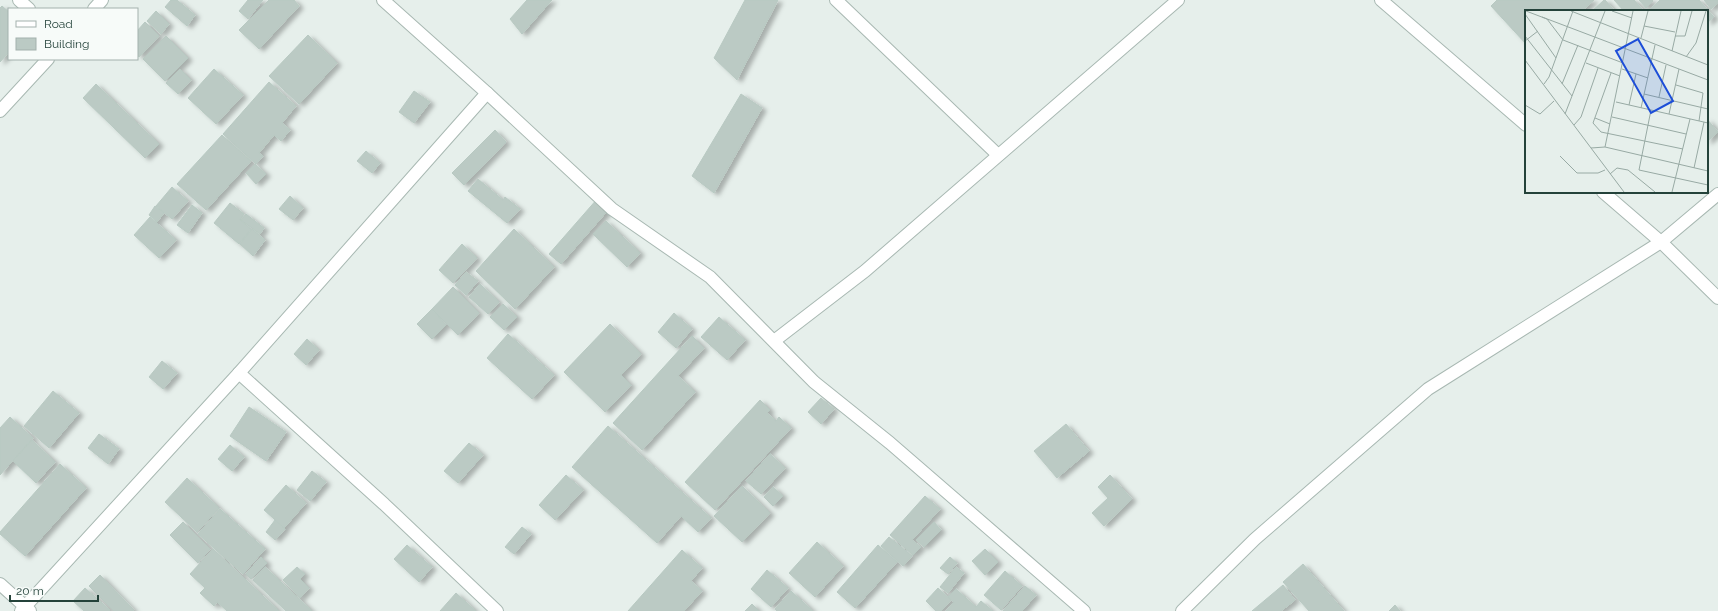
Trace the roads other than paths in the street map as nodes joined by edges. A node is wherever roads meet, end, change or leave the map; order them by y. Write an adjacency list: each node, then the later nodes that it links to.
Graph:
1 (19, 0): 7 (street)
2 (102, 0): 8 (street)
3 (383, 0): 10 (street)
4 (836, 0): 13 (street)
5 (1178, 0): 13 (street)
6 (1382, 0): 12 (street)
7 (28, 8)
8 (95, 8)
9 (47, 60): 11 (street)
10 (487, 93): 18 (street); 19 (street)
11 (0, 111)
12 (1525, 124)
13 (998, 155): 18 (street)
14 (1605, 193): 16 (street)
15 (1718, 194): 16 (street)
16 (1661, 242): 17 (street); 24 (street)
17 (1718, 298)
18 (774, 341): 23 (street)
19 (239, 373): 21 (street); 22 (street)
20 (0, 584): 21 (street)
21 (25, 610)
22 (497, 611)
23 (1084, 611)
24 (1182, 611)

